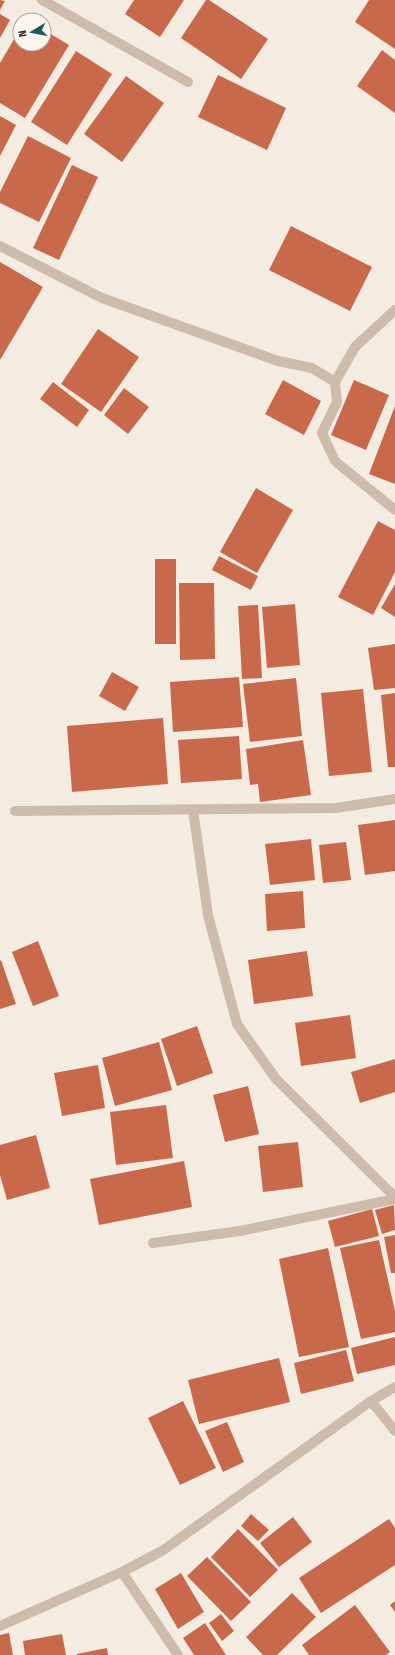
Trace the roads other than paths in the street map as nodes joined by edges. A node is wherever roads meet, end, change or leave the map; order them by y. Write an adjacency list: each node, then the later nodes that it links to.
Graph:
1 (42, 0): 2 (street)
2 (188, 82)
3 (0, 246): 5 (street)
4 (395, 310): 5 (street)
5 (334, 382): 6 (street)
6 (395, 510)
7 (395, 799): 8 (street)
8 (193, 810): 9 (street); 10 (street)
9 (15, 811)
10 (395, 1198): 11 (street)
11 (153, 1243)
12 (395, 1387): 13 (street)
13 (371, 1401): 14 (street); 15 (street)
14 (395, 1431)
15 (122, 1572): 16 (street); 17 (street)
16 (0, 1626)
17 (178, 1655)

